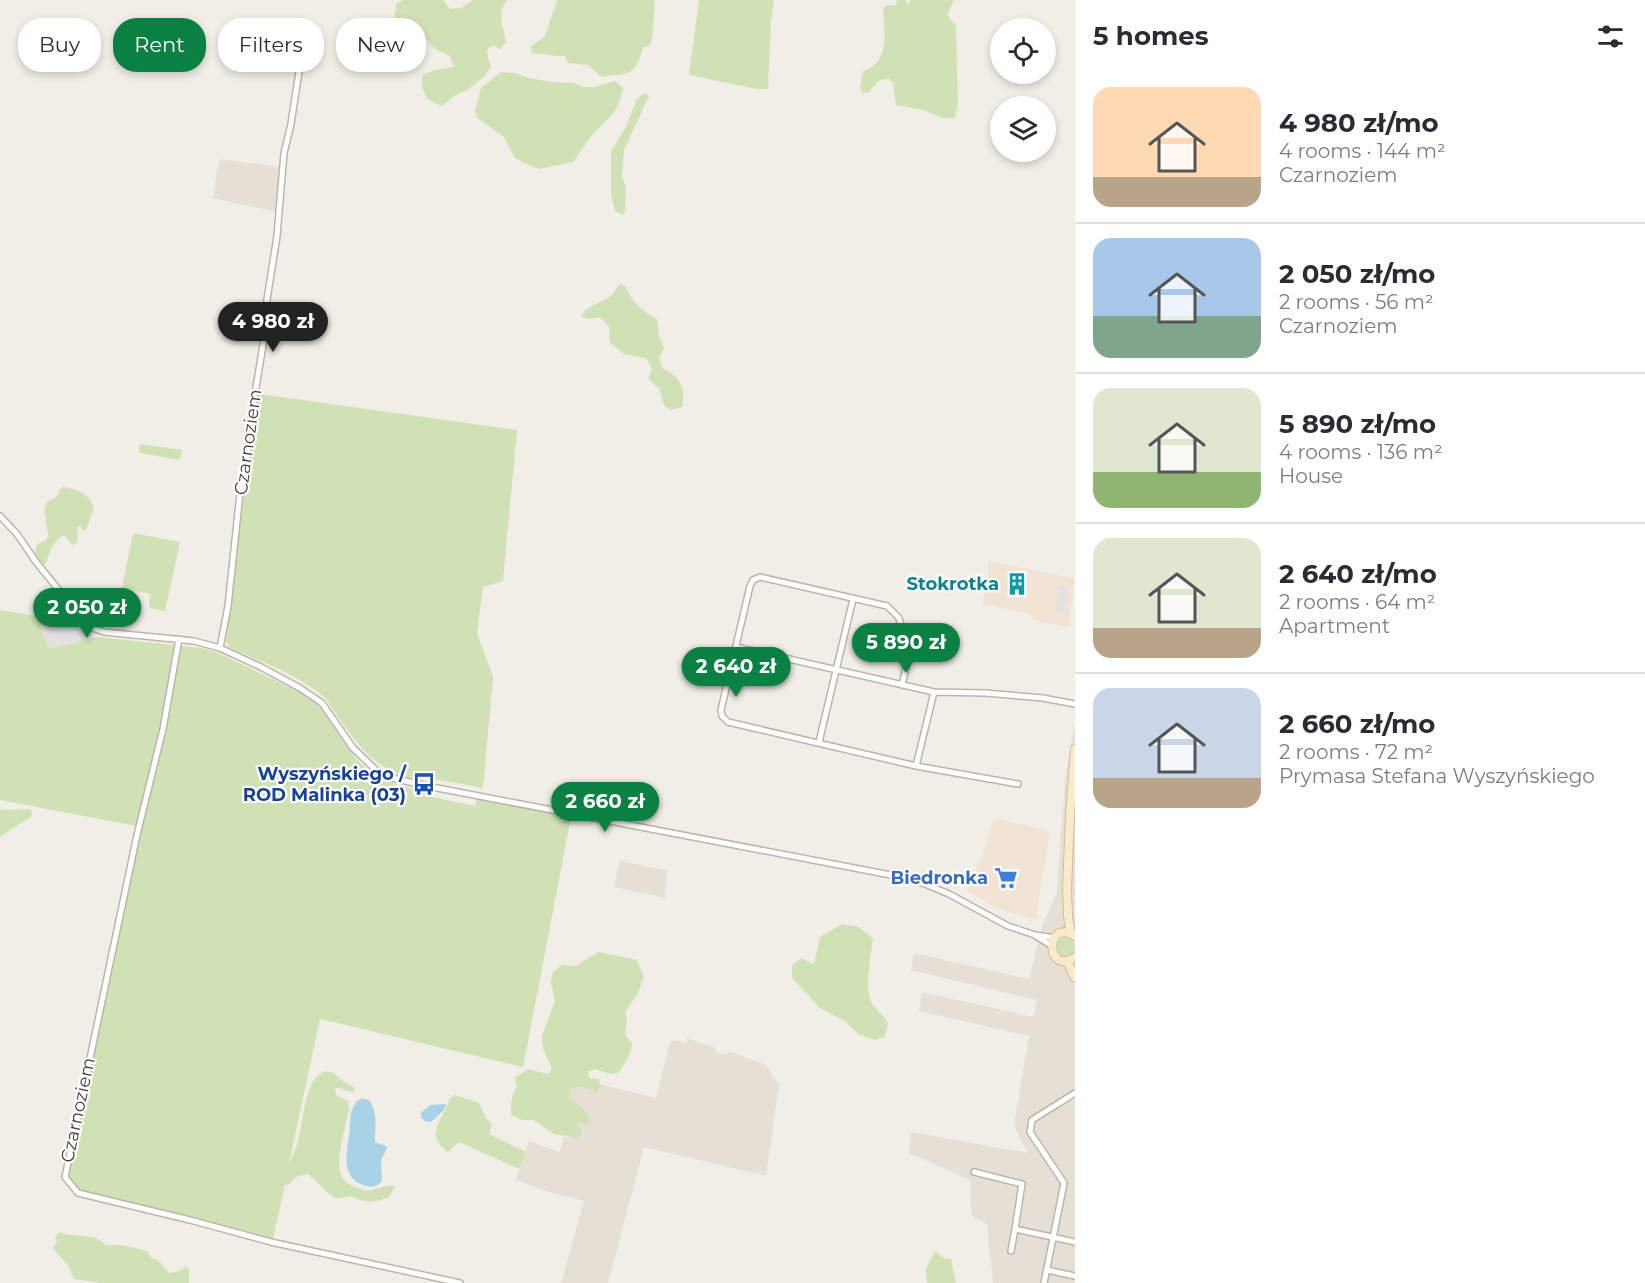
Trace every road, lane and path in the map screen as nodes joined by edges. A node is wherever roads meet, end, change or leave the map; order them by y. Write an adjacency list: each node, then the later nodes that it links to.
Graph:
1 (299, 72): 6 (street, Czarnoziem)
2 (0, 516): 4 (street)
3 (853, 599): 5 (street); 7 (street); 8 (street)
4 (179, 639): 6 (street); 27 (street, Czarnoziem)
5 (736, 647): 7 (street); 11 (street)
6 (220, 648): 16 (street)
7 (836, 670): 8 (street); 11 (street)
8 (902, 685): 9 (street)
9 (933, 692): 10 (street); 13 (street)
10 (1075, 704)
11 (819, 742): 13 (street)
12 (1075, 750): 15 (main road)
13 (916, 766): 14 (street)
14 (1018, 784)
15 (1070, 934): 16 (main road)
16 (1053, 942): 17 (main road)
17 (1073, 959): 18 (main road)
18 (1075, 978)
19 (1075, 1093): 22 (street)
20 (975, 1172): 21 (street)
21 (1015, 1229): 22 (street); 24 (street)
22 (1053, 1237): 23 (street); 25 (street)
23 (1075, 1242)
24 (1011, 1251)
25 (1047, 1270): 26 (street); 28 (street)
26 (1075, 1276)
27 (460, 1283)
28 (1044, 1283)

